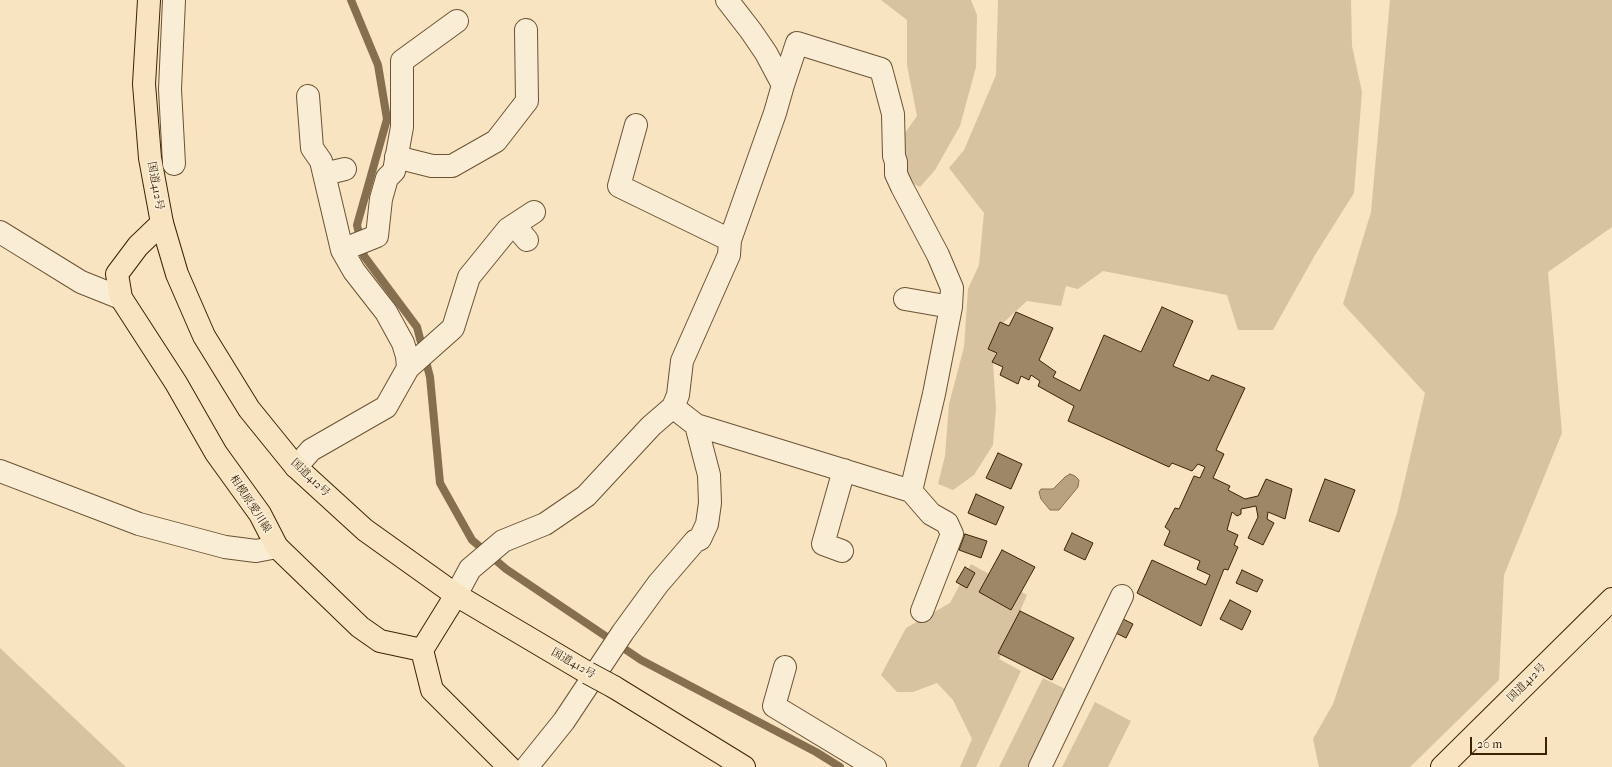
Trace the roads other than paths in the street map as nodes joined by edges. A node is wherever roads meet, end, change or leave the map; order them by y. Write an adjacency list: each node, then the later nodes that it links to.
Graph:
1 (149, 0): 14 (main road, 国道412号)
2 (174, 0): 10 (street)
3 (727, 0): 6 (street)
4 (456, 21): 9 (street)
5 (526, 30): 9 (street)
6 (783, 85): 16 (street); 20 (street)
7 (308, 96): 12 (street)
8 (636, 125): 16 (street)
9 (396, 157): 17 (street)
10 (174, 164)
11 (345, 169): 12 (street)
12 (324, 174): 17 (street)
13 (534, 212): 21 (street)
14 (162, 223): 18 (main road, 相模原愛川線); 24 (main road, 国道412号)
15 (0, 232): 18 (street)
16 (730, 240): 22 (street)
17 (344, 250): 21 (street)
18 (121, 298): 28 (main road, 相模原愛川線)
19 (905, 299): 20 (street)
20 (951, 307): 27 (street)
21 (409, 367): 24 (street)
22 (673, 408): 23 (street); 30 (street)
23 (696, 425): 25 (street); 37 (street)
24 (296, 467): 30 (main road, 国道412号)
25 (844, 470): 27 (street); 29 (street)
26 (0, 471): 28 (street)
27 (910, 491): 33 (street)
28 (277, 547): 34 (main road, 相模原愛川線)
29 (842, 551)
30 (456, 595): 34 (main road); 38 (main road, 国道412号, bridge)
31 (1122, 596): 40 (street)
32 (1612, 599): 41 (main road, 国道412号)
33 (922, 611)
34 (422, 650): 36 (main road)
35 (785, 667): 39 (street)
36 (510, 767)
37 (527, 767)
38 (744, 767)
39 (875, 767)
40 (1040, 767)
41 (1442, 767)

